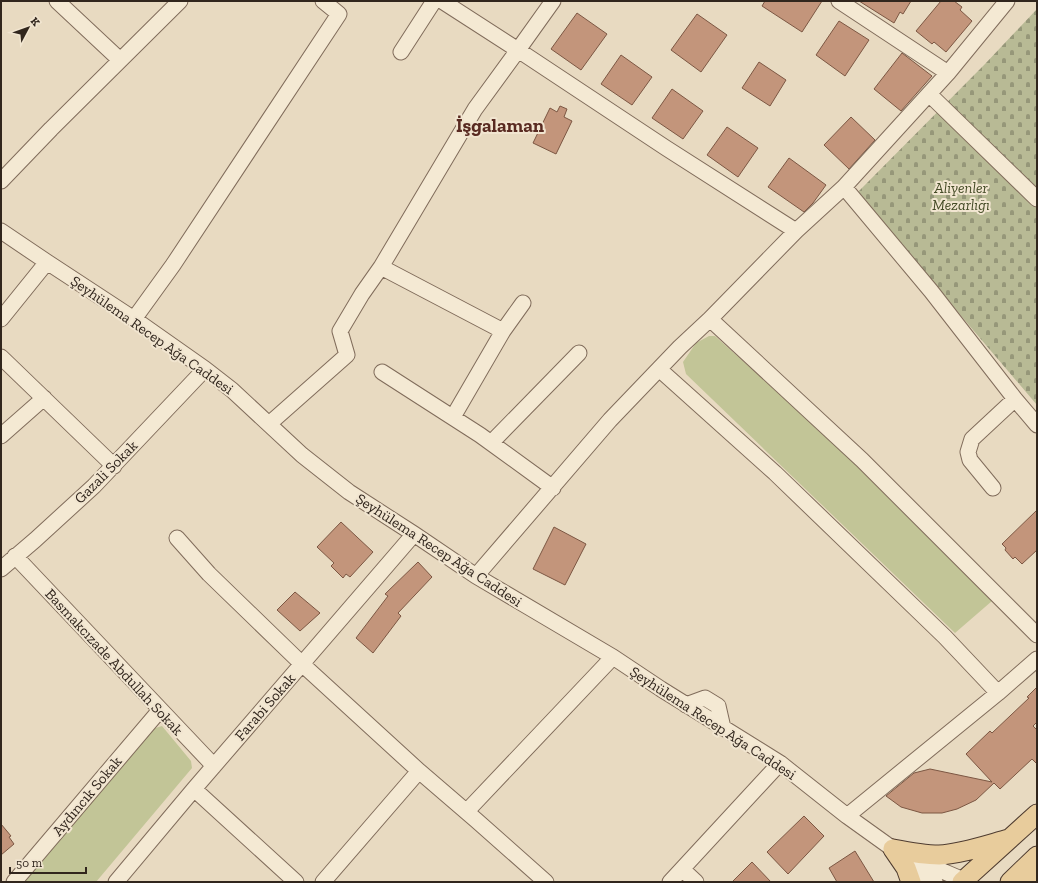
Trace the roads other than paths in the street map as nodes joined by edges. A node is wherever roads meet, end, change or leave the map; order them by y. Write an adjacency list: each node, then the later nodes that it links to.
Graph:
1 (57, 1): 11 (street)
2 (180, 1): 11 (street)
3 (323, 1): 23 (street)
4 (434, 1): 10 (street)
5 (442, 1): 9 (street)
6 (553, 1): 9 (street)
7 (839, 1): 12 (street)
8 (1007, 1): 12 (street)
9 (518, 50): 18 (street); 20 (street)
10 (402, 52)
11 (120, 60): 14 (street)
12 (948, 73): 13 (street)
13 (929, 94): 15 (street); 16 (street)
14 (1, 181)
15 (844, 187): 18 (street); 32 (street)
16 (1037, 199)
17 (1, 231): 19 (street, Şeyhülema Recep Ağa Caddesi)
18 (796, 231): 24 (street)
19 (47, 262): 22 (street); 23 (street, Şeyhülema Recep Ağa Caddesi)
20 (381, 267): 25 (street); 34 (street)
21 (523, 303): 25 (street)
22 (1, 319)
23 (134, 319): 28 (street, Şeyhülema Recep Ağa Caddesi)
24 (710, 319): 29 (street); 46 (street)
25 (503, 331): 33 (street)
26 (579, 352): 37 (street)
27 (1, 356): 31 (street)
28 (205, 369): 34 (street, Şeyhülema Recep Ağa Caddesi); 38 (street, Gazali Sokak)
29 (659, 370): 39 (street); 50 (street)
30 (382, 372): 33 (street)
31 (44, 398): 36 (street); 38 (street)
32 (1015, 399): 35 (street); 40 (street)
33 (453, 417): 37 (street)
34 (269, 424): 41 (street, Şeyhülema Recep Ağa Caddesi)
35 (1037, 425)
36 (1, 436)
37 (491, 443): 39 (street)
38 (114, 466): 43 (street, Gazali Sokak)
39 (553, 488): 45 (street)
40 (993, 488)
41 (414, 534): 45 (street, Şeyhülema Recep Ağa Caddesi); 49 (street, Farabi Sokak)
42 (177, 538): 49 (street)
43 (15, 556): 44 (street, Gazali Sokak); 51 (street, Basmakcızade Abdullah Sokak)
44 (1, 569)
45 (476, 576): 47 (street, Şeyhülema Recep Ağa Caddesi)
46 (1037, 635)
47 (613, 657): 52 (street, Şeyhülema Recep Ağa Caddesi); 56 (street)
48 (1037, 659): 50 (street)
49 (302, 664): 53 (street, Farabi Sokak); 54 (street)
50 (998, 693): 58 (street)
51 (160, 710): 53 (street, Basmakcızade Abdullah Sokak); 66 (street, Aydıncık Sokak)
52 (780, 763): 58 (street, Şeyhülema Recep Ağa Caddesi); 63 (street)
53 (214, 766): 55 (street, Farabi Sokak)
54 (419, 771): 56 (street); 69 (street)
55 (194, 789): 67 (street, Farabi Sokak); 68 (street)
56 (467, 812): 70 (street)
57 (1037, 814): 60 (main road)
58 (847, 816): 61 (street, Şeyhülema Recep Ağa Caddesi)
59 (1037, 821): 65 (main road)
60 (1009, 839): 61 (main road); 65 (main road)
61 (892, 849): 65 (street, Şeyhülema Recep Ağa Caddesi); 73 (main road)
62 (1037, 856): 74 (main road)
63 (682, 868): 71 (street); 72 (street)
64 (1037, 868): 75 (main road)
65 (959, 881)
66 (14, 882)
67 (116, 882)
68 (296, 882)
69 (323, 882)
70 (546, 882)
71 (670, 882)
72 (696, 882)
73 (911, 882)
74 (1010, 882)
75 (1034, 882)

